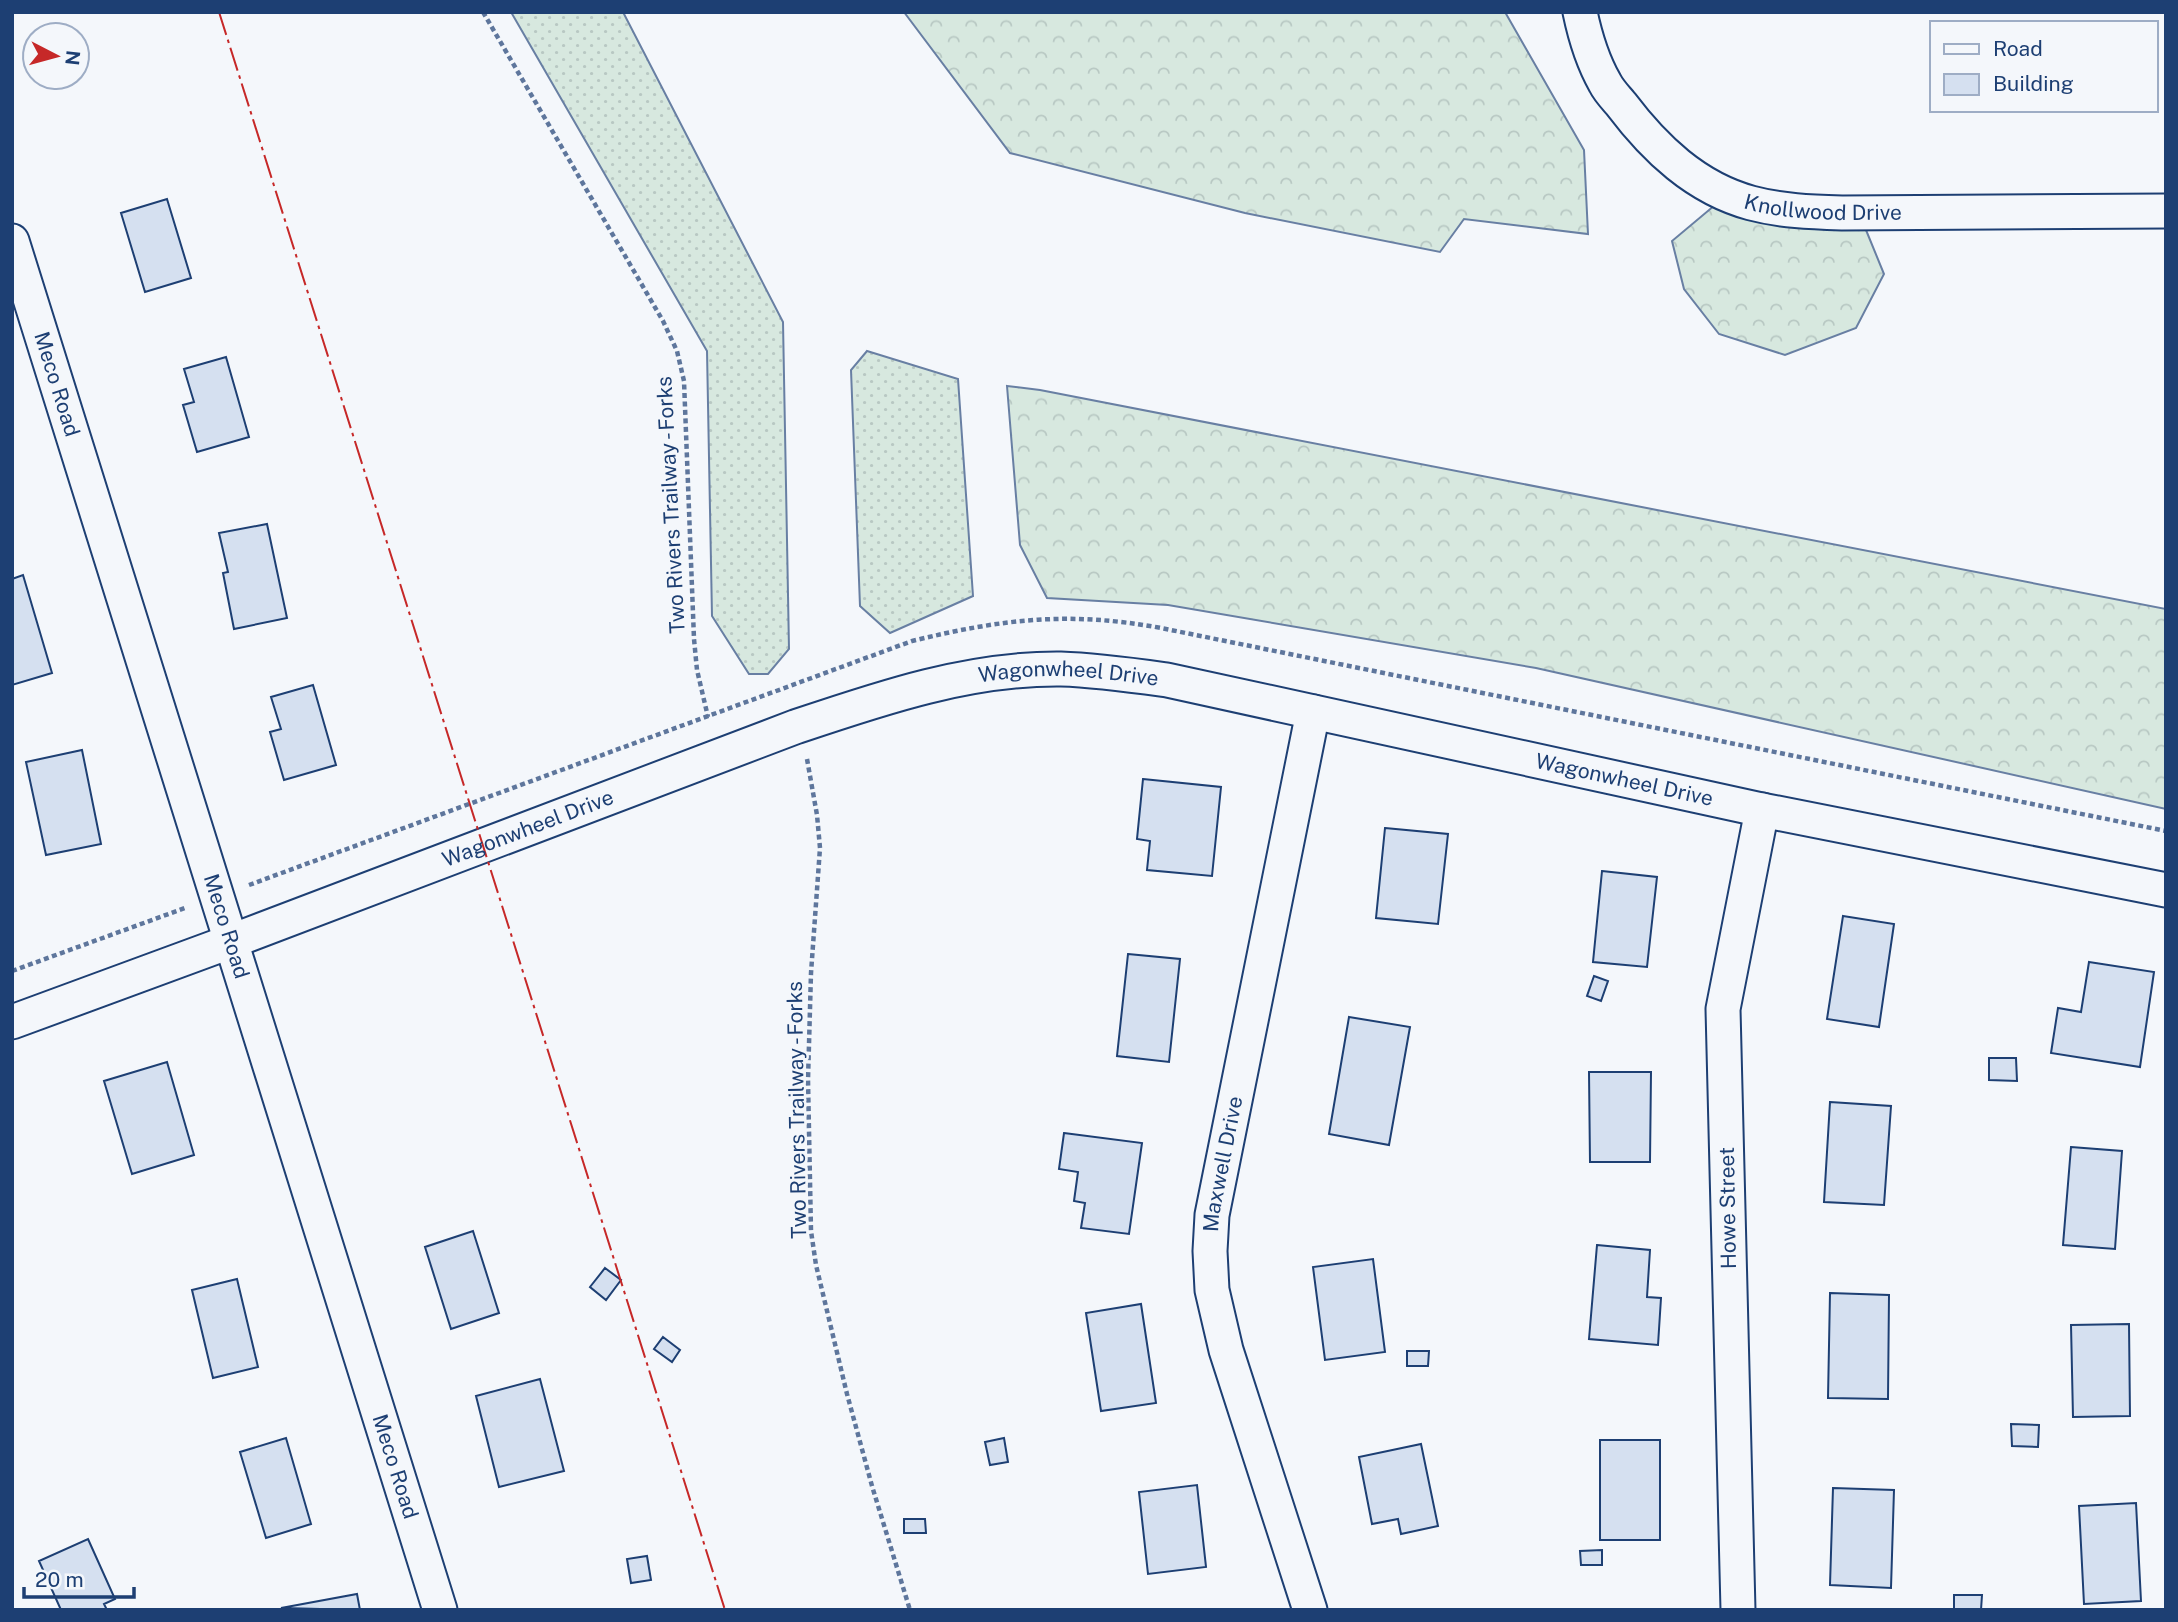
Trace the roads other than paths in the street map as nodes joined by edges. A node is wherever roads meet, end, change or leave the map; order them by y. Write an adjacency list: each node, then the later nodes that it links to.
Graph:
1 (1580, 12): 2 (street, Knollwood Drive)
2 (2166, 211)
3 (12, 241): 4 (street, Meco Road)
4 (18, 279): 8 (street, Meco Road)
5 (1313, 712): 6 (street, Wagonwheel Drive); 8 (street, Wagonwheel Drive); 11 (street, Maxwell Drive)
6 (1762, 810): 7 (street, Wagonwheel Drive); 12 (street, Howe Street)
7 (2166, 890)
8 (232, 942): 9 (street, Wagonwheel Drive); 10 (street, Meco Road)
9 (12, 1022)
10 (440, 1610)
11 (1310, 1610)
12 (1738, 1610)

